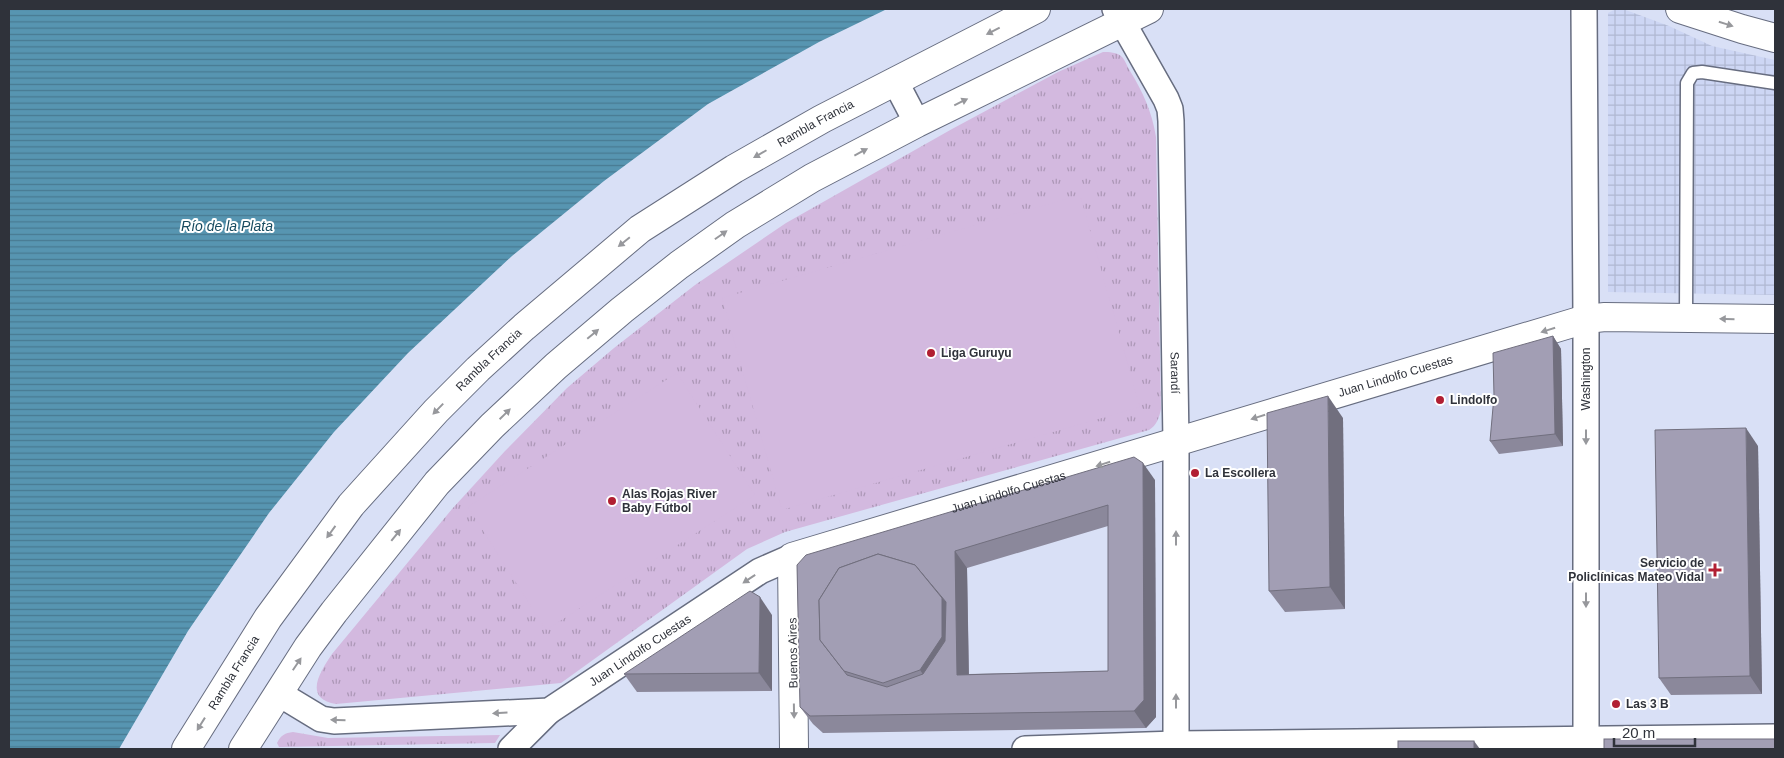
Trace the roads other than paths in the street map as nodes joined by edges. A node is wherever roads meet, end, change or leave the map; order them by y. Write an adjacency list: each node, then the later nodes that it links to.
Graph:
1 (1036, 9): 7 (main road, Rambla Francia, one-way to 7)
2 (1149, 9): 5 (main road)
3 (1584, 9): 11 (street, Washington)
4 (1680, 9): 6 (main road, one-way to 6)
5 (1119, 16): 9 (main road, one-way to 5); 13 (street, Sarandí)
6 (1775, 38)
7 (895, 81): 9 (street); 20 (main road, Rambla Francia, one-way to 20)
8 (1775, 83): 10 (lane)
9 (917, 123): 15 (main road, one-way to 9)
10 (1686, 318): 11 (main road, Juan Lindolfo Cuestas); 12 (main road, Juan Lindolfo Cuestas, one-way to 10)
11 (1586, 319): 13 (main road, Juan Lindolfo Cuestas, one-way to 13); 18 (street, Washington, one-way to 18)
12 (1775, 319)
13 (1176, 442): 14 (main road, Juan Lindolfo Cuestas, one-way to 14); 19 (street, Sarandí, one-way to 13)
14 (792, 557): 16 (street, Juan Lindolfo Cuestas, one-way to 16); 23 (main road, Buenos Aires, one-way to 23)
15 (278, 693): 16 (street, one-way to 15); 21 (main road)
16 (549, 711): 22 (street, Juan Lindolfo Cuestas)
17 (1775, 737): 18 (street)
18 (1586, 744): 19 (street)
19 (1176, 747): 24 (street)
20 (186, 749)
21 (243, 749)
22 (511, 749)
23 (794, 749)
24 (1025, 749)

